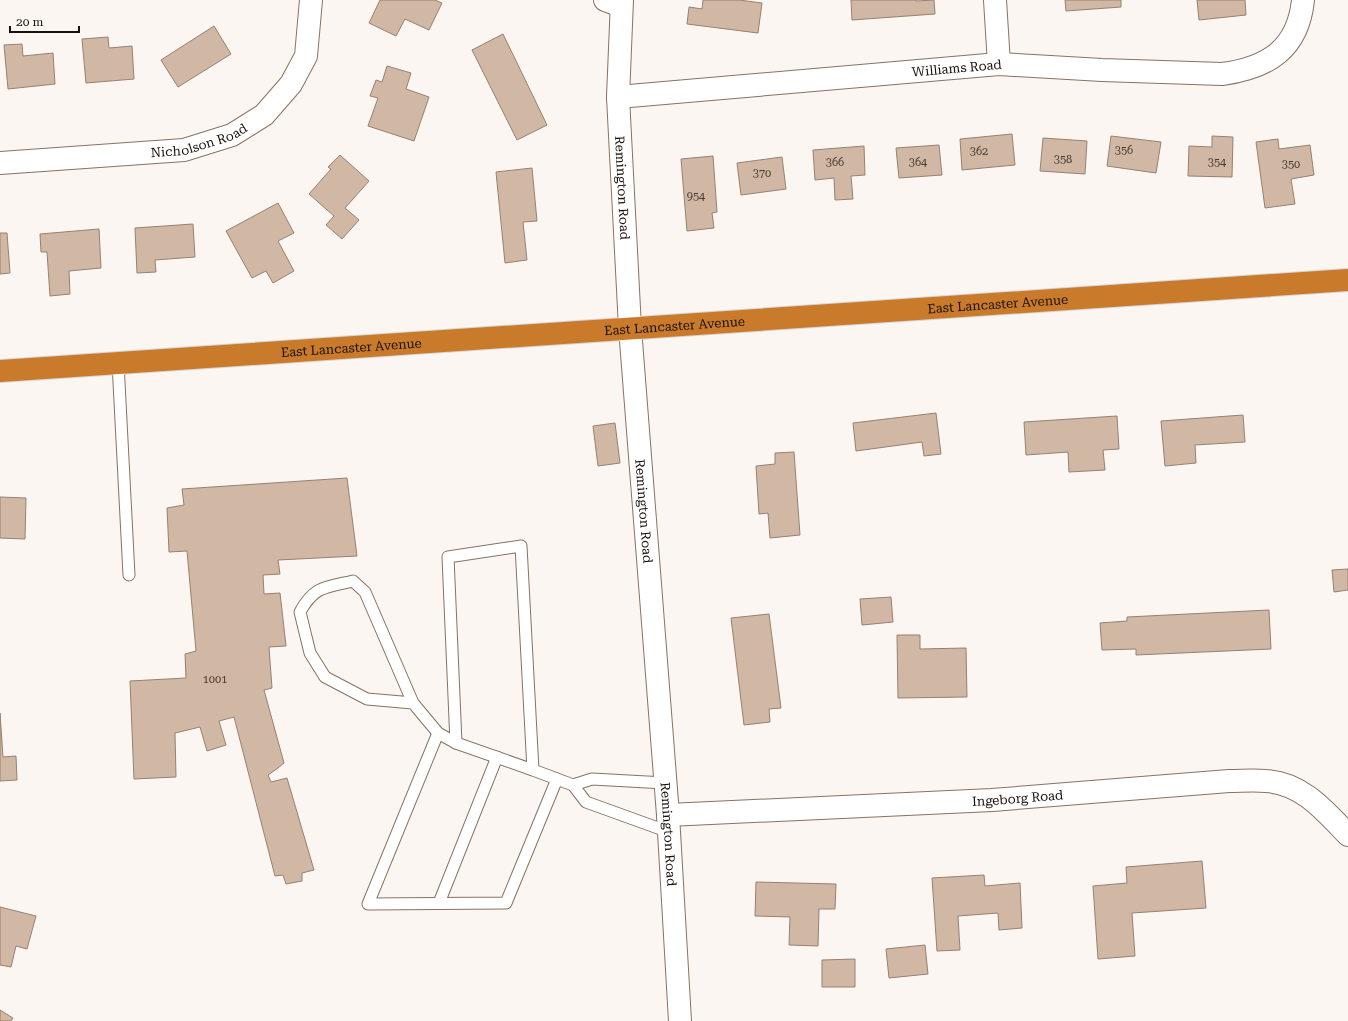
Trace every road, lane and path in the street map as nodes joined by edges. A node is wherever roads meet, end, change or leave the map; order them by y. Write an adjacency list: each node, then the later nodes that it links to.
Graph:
1 (311, 0): 7 (street, Nicholson Road)
2 (995, 0): 5 (street)
3 (1303, 0): 5 (street, Williams Road)
4 (616, 2): 6 (street, Remington Road)
5 (999, 64): 6 (street, Williams Road)
6 (618, 97): 9 (street, Remington Road)
7 (0, 163)
8 (1348, 280): 9 (highway, East Lancaster Avenue)
9 (630, 328): 10 (highway, East Lancaster Avenue); 19 (street, Remington Road)
10 (118, 363): 11 (highway, East Lancaster Avenue); 12 (lane)
11 (0, 371)
12 (129, 575)
13 (413, 703): 13 (lane); 14 (lane)
14 (438, 733): 15 (lane); 23 (lane)
15 (456, 743): 16 (lane); 17 (lane)
16 (497, 757): 17 (lane); 23 (lane)
17 (534, 770): 18 (lane)
18 (557, 779): 20 (lane); 23 (lane)
19 (665, 783): 20 (lane); 21 (street, Remington Road)
20 (573, 785): 21 (lane)
21 (668, 823): 22 (street, Ingeborg Road); 24 (street, Remington Road)
22 (1348, 835)
23 (439, 904)
24 (680, 1021)

